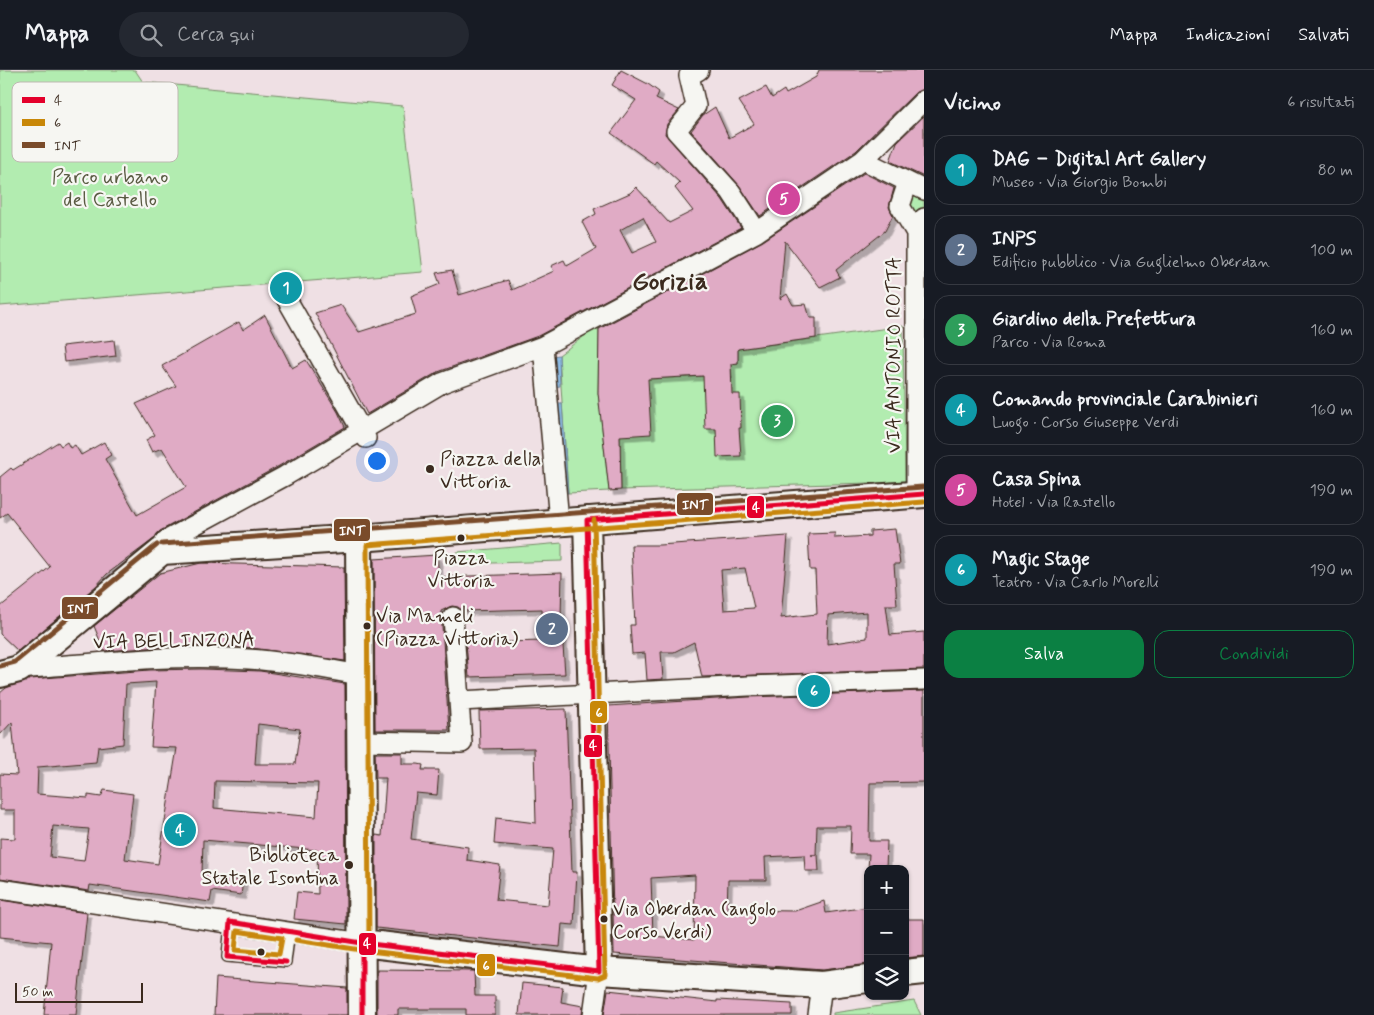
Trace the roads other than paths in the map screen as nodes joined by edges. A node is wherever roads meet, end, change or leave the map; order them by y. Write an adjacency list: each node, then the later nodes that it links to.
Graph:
1 (699, 70): 6 (street)
2 (924, 100): 3 (street)
3 (863, 160): 4 (street); 6 (street)
4 (916, 186): 5 (street)
5 (920, 225): 10 (street, VIA ANTONIO ROTTA)
6 (757, 232): 8 (street)
7 (281, 289): 9 (street)
8 (542, 348): 9 (street); 12 (street)
9 (364, 435): 14 (street)
10 (920, 494): 11 (main road)
11 (587, 520): 12 (main road); 19 (main road)
12 (559, 521): 13 (main road)
13 (359, 531): 14 (main road); 17 (main road)
14 (162, 551): 16 (main road)
15 (453, 617): 20 (street)
16 (9, 671): 17 (street, VIA BELLINZONA)
17 (360, 675): 21 (main road)
18 (924, 680): 19 (street)
19 (590, 695): 20 (street); 26 (main road)
20 (460, 701): 21 (street)
21 (361, 741): 25 (main road)
22 (0, 889): 23 (street)
23 (230, 922): 24 (street); 24 (lane)
24 (290, 931): 25 (street)
25 (362, 943): 26 (main road); 31 (main road)
26 (599, 971): 30 (main road); 32 (street)
27 (924, 971): 28 (main road)
28 (909, 973)
29 (864, 980): 30 (main road)
30 (822, 985): 33 (street)
31 (362, 1015)
32 (593, 1015)
33 (818, 1015)

